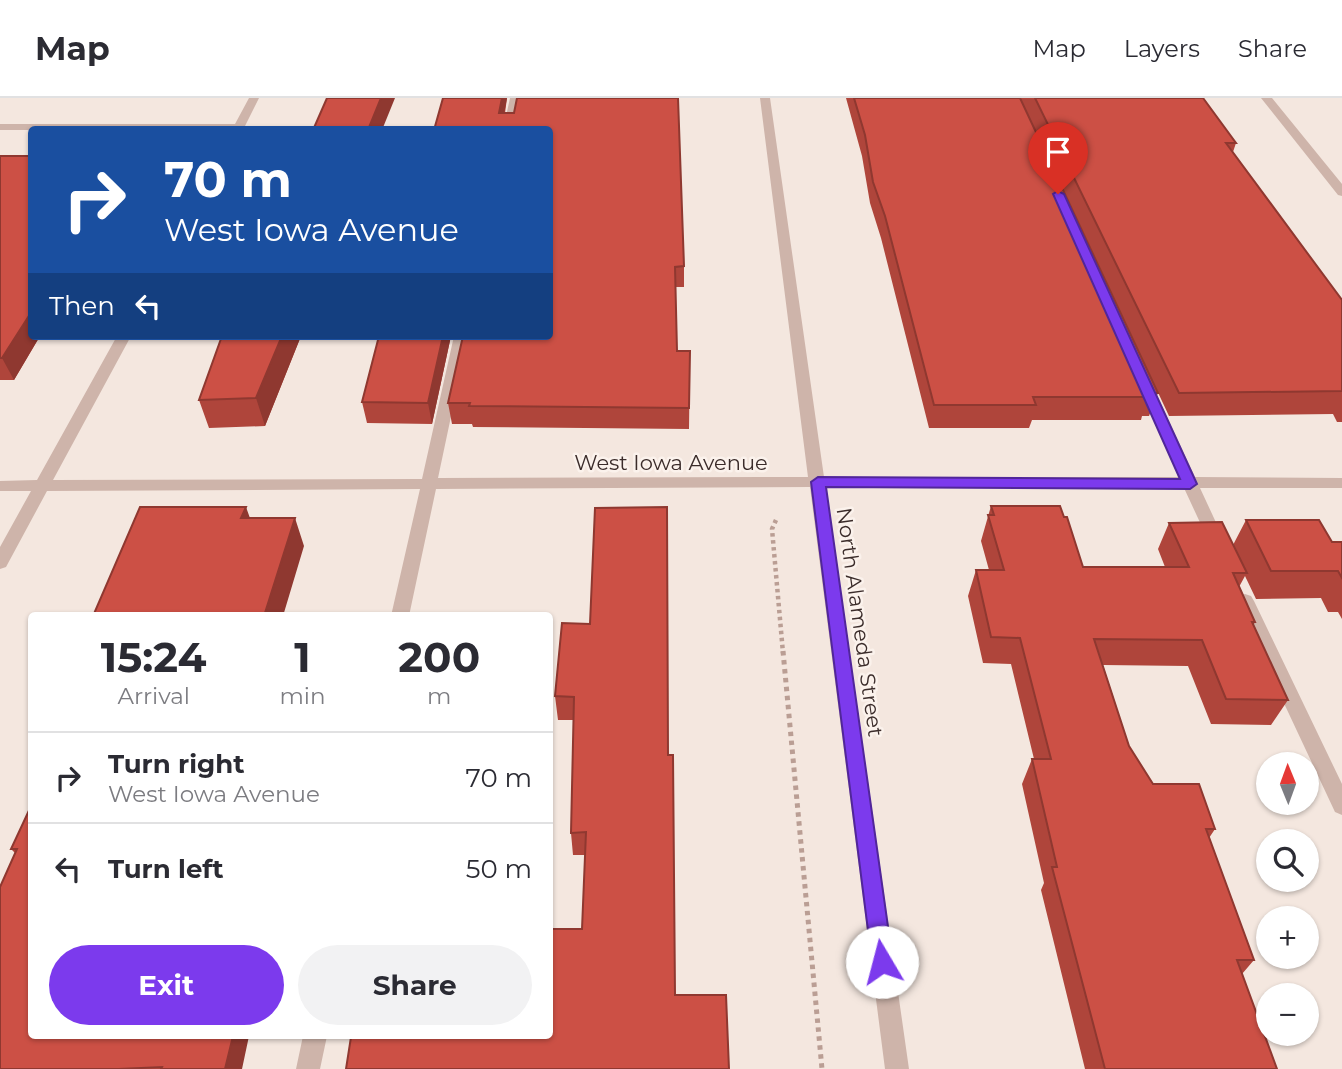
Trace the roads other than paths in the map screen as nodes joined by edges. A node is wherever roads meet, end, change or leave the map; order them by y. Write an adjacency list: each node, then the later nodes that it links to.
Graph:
1 (254, 98): 5 (street)
2 (515, 98): 6 (street)
3 (765, 98): 13 (street, North Alameda Street)
4 (1266, 98): 9 (street)
5 (238, 126)
6 (509, 126)
7 (0, 127): 8 (street)
8 (28, 127)
9 (1342, 192)
10 (122, 340): 18 (street)
11 (460, 340): 16 (street)
12 (1139, 372): 15 (street)
13 (818, 482): 15 (street, West Iowa Avenue); 16 (street, West Iowa Avenue); 26 (street, North Alameda Street)
14 (1342, 483): 15 (street, West Iowa Avenue)
15 (1190, 484): 19 (street)
16 (427, 485): 18 (street, West Iowa Avenue); 22 (street)
17 (0, 486): 18 (street, West Iowa Avenue)
18 (43, 486): 20 (street)
19 (1225, 558)
20 (0, 563)
21 (1237, 583): 23 (street)
22 (401, 612)
23 (1342, 806)
24 (314, 1039): 25 (street)
25 (308, 1069)
26 (897, 1069)

